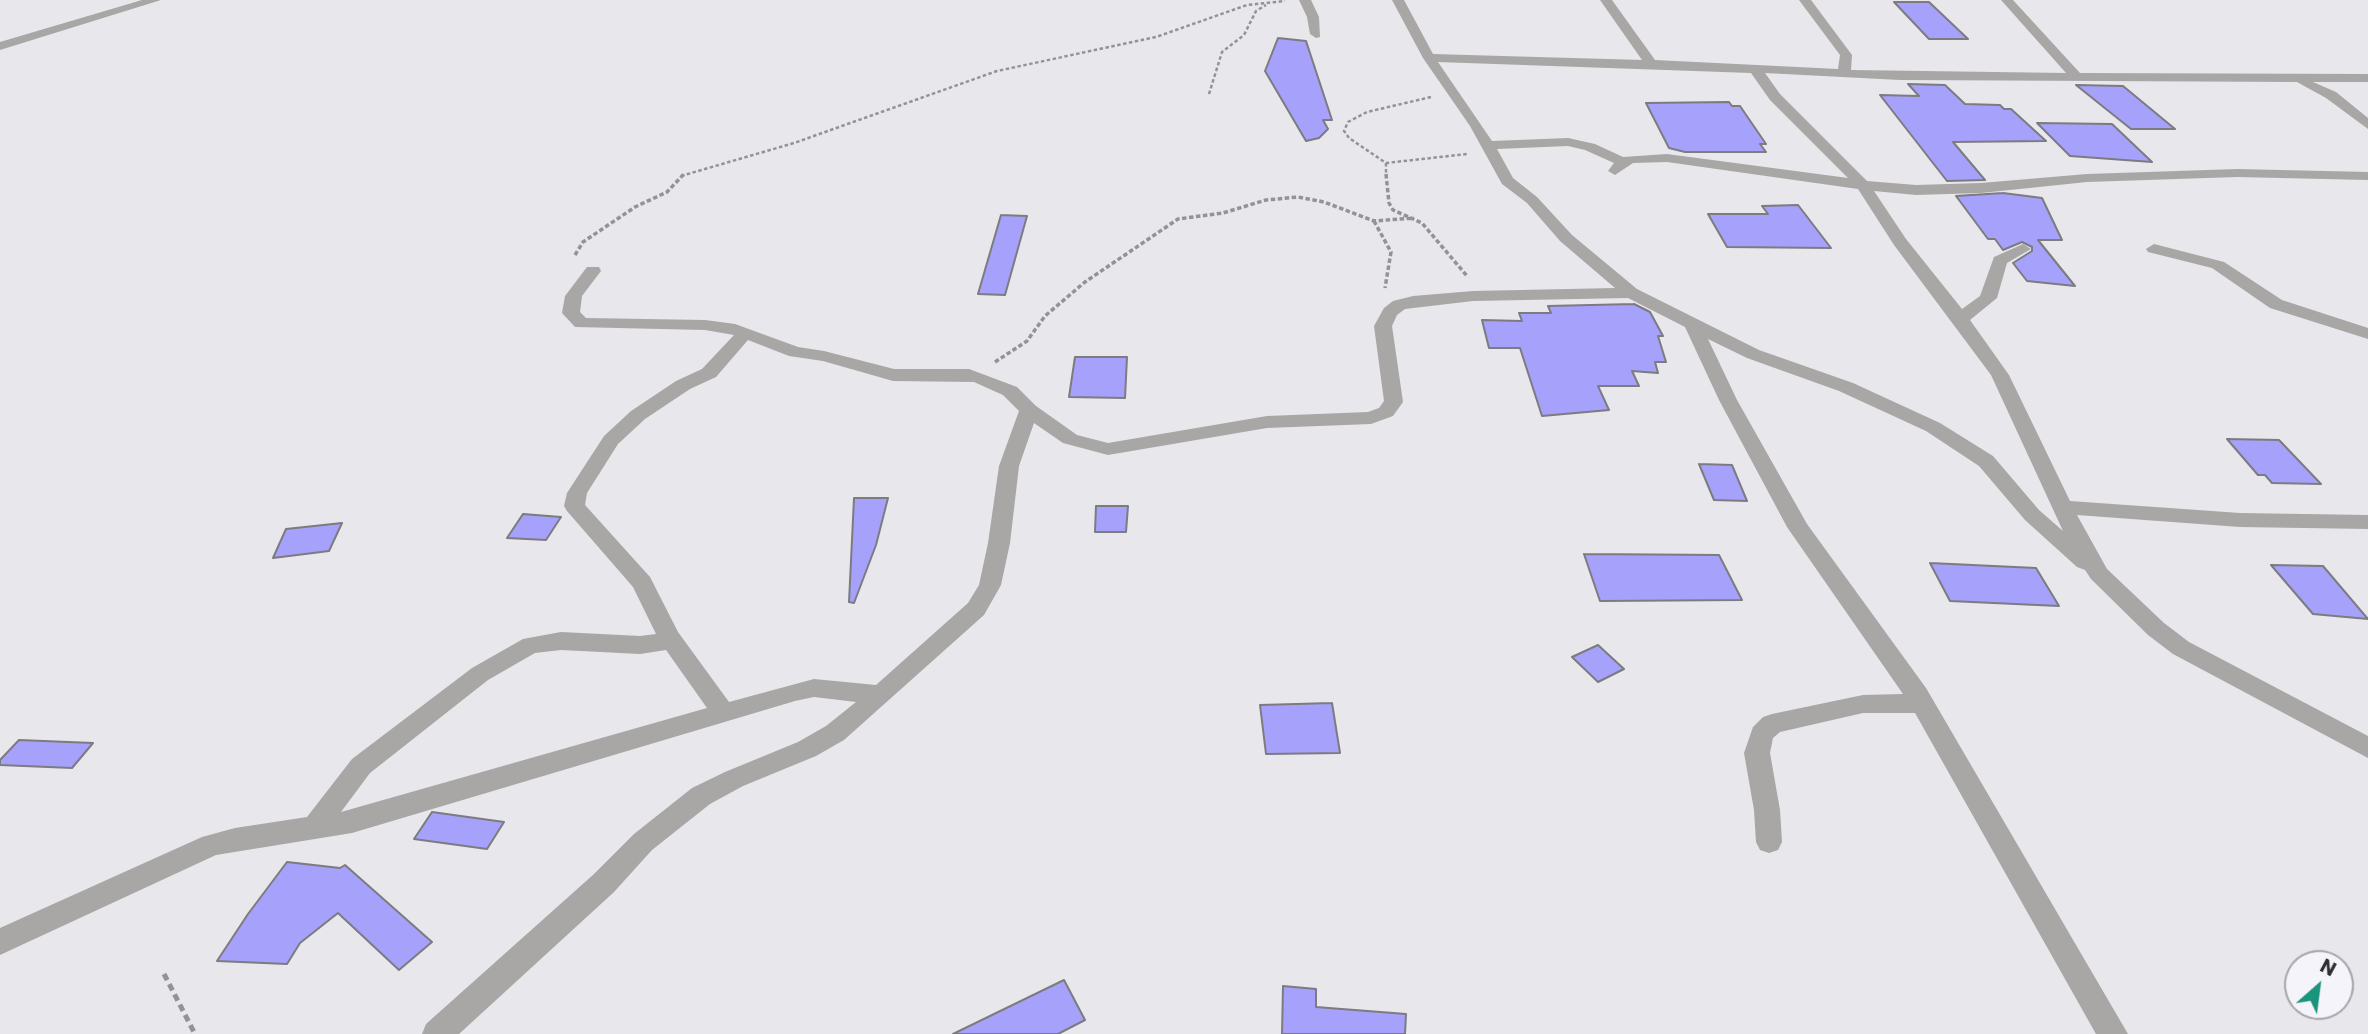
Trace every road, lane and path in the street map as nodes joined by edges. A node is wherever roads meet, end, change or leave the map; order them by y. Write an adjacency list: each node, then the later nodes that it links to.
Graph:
1 (155, 0): 12 (street)
2 (1242, 0): 10 (path)
3 (1290, 0): 9 (path)
4 (1305, 0): 11 (street)
5 (1398, 0): 13 (street)
6 (1606, 0): 14 (street)
7 (1805, 0): 16 (street)
8 (2007, 0): 17 (street)
9 (1270, 3): 10 (path); 21 (path)
10 (1252, 4): 31 (path)
11 (1316, 34)
12 (0, 46)
13 (1429, 58): 14 (street); 20 (street)
14 (1651, 64): 15 (street)
15 (1755, 69): 16 (street); 26 (street)
16 (1844, 74): 17 (street)
17 (2075, 75): 18 (street)
18 (2294, 78): 19 (street); 22 (street)
19 (2368, 78)
20 (1453, 93): 23 (street); 24 (path)
21 (1209, 94)
22 (2368, 125)
23 (1488, 147): 24 (path); 26 (street); 33 (street)
24 (1386, 163): 27 (path)
25 (2368, 176): 26 (street)
26 (1863, 185): 36 (street)
27 (1414, 218): 28 (path); 34 (path)
28 (1374, 221): 35 (path); 40 (path)
29 (2023, 249): 36 (street)
30 (2154, 249): 39 (street)
31 (575, 255)
32 (593, 271): 38 (street)
33 (1631, 293): 34 (street); 37 (street)
34 (1483, 296): 35 (street)
35 (1393, 307): 41 (street)
36 (1960, 319): 42 (street)
37 (1693, 325): 44 (street); 47 (street)
38 (746, 331): 40 (street); 45 (street)
39 (2368, 334)
40 (954, 375): 41 (street)
41 (1029, 410): 46 (street)
42 (2063, 508): 43 (street); 44 (street)
43 (2368, 522)
44 (2099, 574): 49 (street)
45 (672, 640): 48 (street); 50 (street)
46 (881, 695): 48 (street); 55 (street)
47 (1921, 703): 51 (street); 56 (street)
48 (724, 713): 50 (street)
49 (2368, 748)
50 (316, 826): 52 (street)
51 (1769, 842)
52 (0, 942)
53 (164, 974): 54 (path)
54 (195, 1034)
55 (437, 1034)
56 (2113, 1034)

